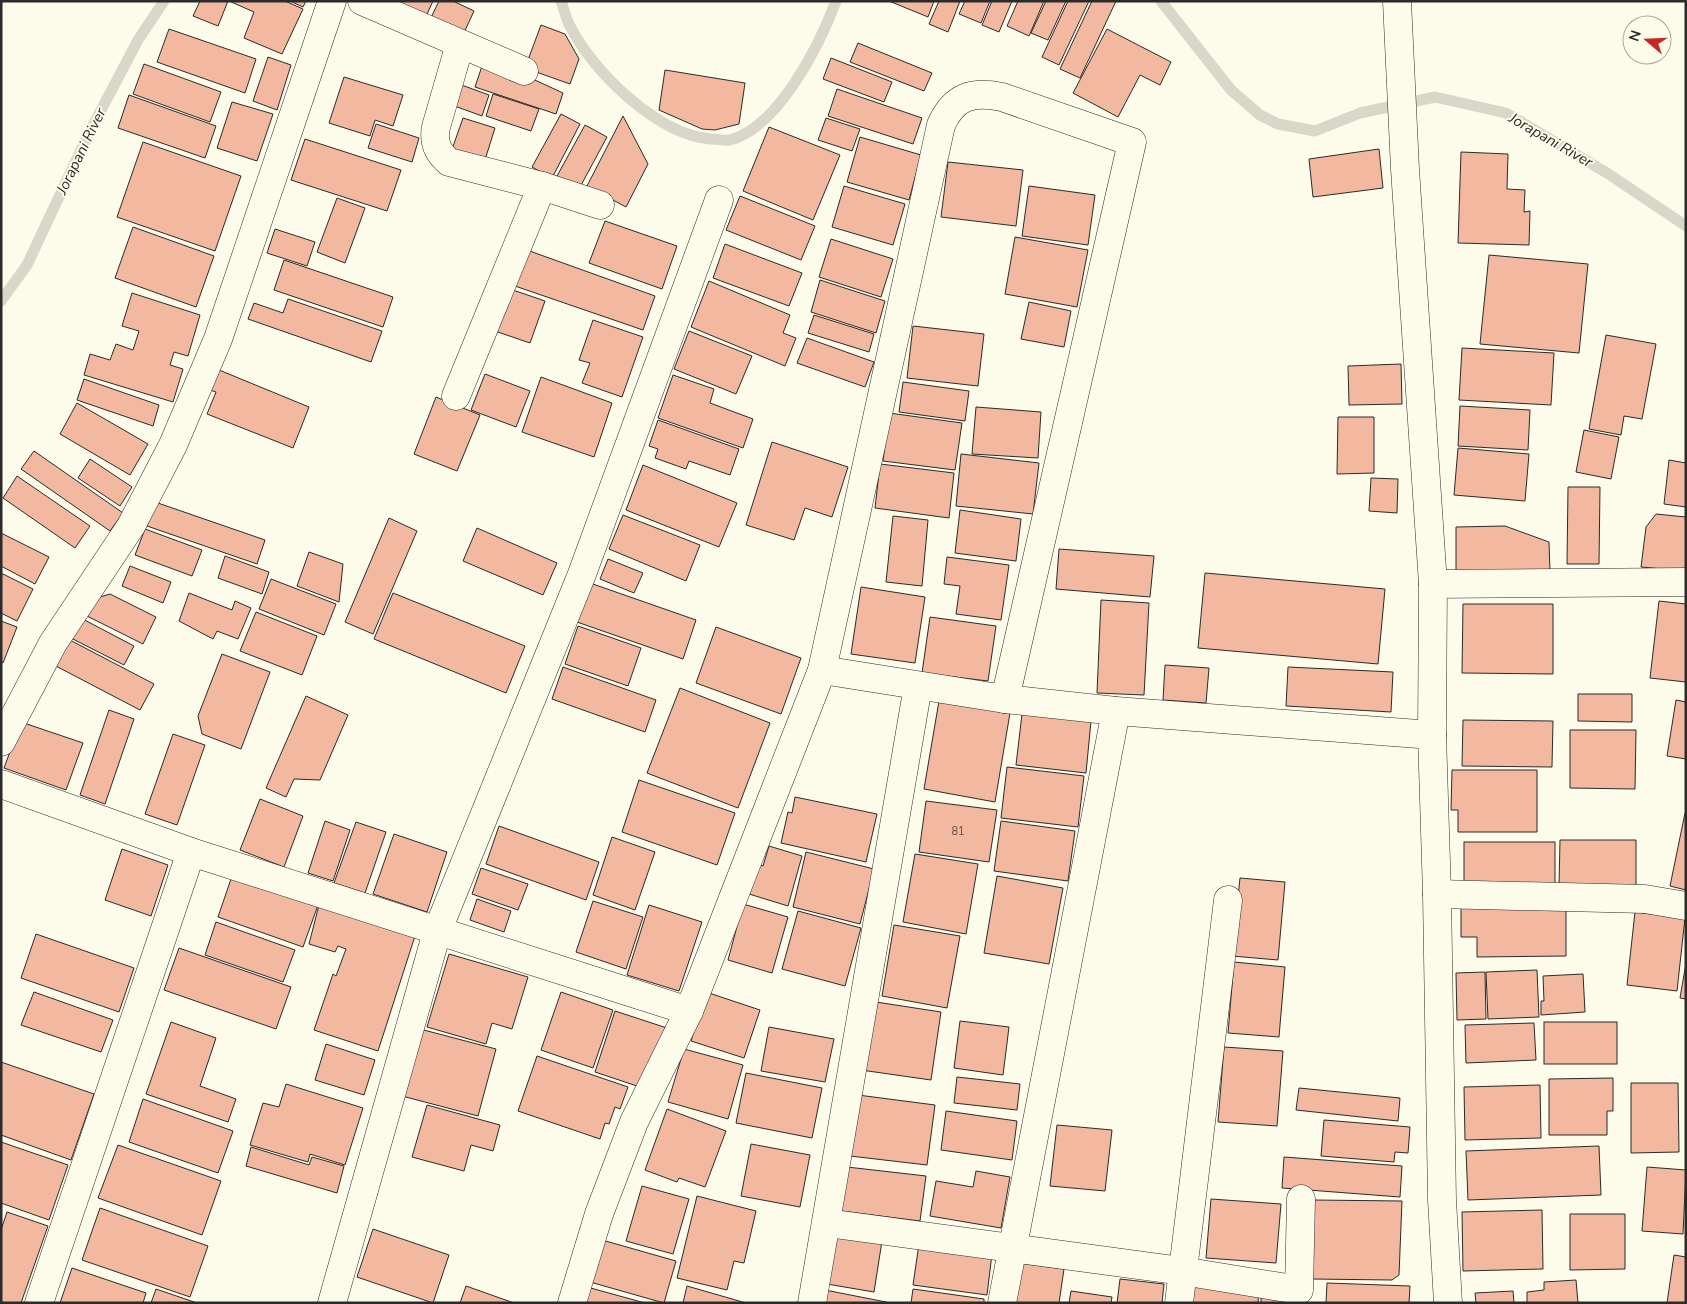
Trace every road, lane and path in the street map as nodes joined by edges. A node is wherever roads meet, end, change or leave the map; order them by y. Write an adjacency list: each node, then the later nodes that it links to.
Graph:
1 (332, 1): 17 (street)
2 (362, 1): 4 (street)
3 (1398, 11): 11 (street)
4 (460, 44): 5 (street); 6 (street)
5 (524, 71)
6 (542, 186): 8 (street); 9 (street)
7 (719, 200): 23 (street)
8 (600, 205)
9 (456, 396)
10 (1686, 582): 11 (street)
11 (1433, 584): 16 (street)
12 (822, 670): 13 (street); 14 (street); 24 (street)
13 (918, 686): 14 (street); 26 (street)
14 (1005, 699): 15 (street)
15 (1116, 711): 16 (street); 27 (street)
16 (1432, 735): 20 (street)
17 (1, 742)
18 (1, 784): 19 (street)
19 (191, 852): 23 (street); 29 (street)
20 (1437, 894): 22 (street); 35 (street)
21 (1228, 900): 28 (street)
22 (1686, 906)
23 (438, 932): 24 (street); 30 (street)
24 (689, 1011): 31 (street)
25 (1301, 1199): 28 (street)
26 (827, 1223): 27 (street); 32 (street)
27 (1012, 1248): 28 (street); 33 (street)
28 (1182, 1271): 34 (street)
29 (40, 1303)
30 (332, 1303)
31 (572, 1303)
32 (812, 1303)
33 (1002, 1303)
34 (1179, 1303)
35 (1448, 1303)

